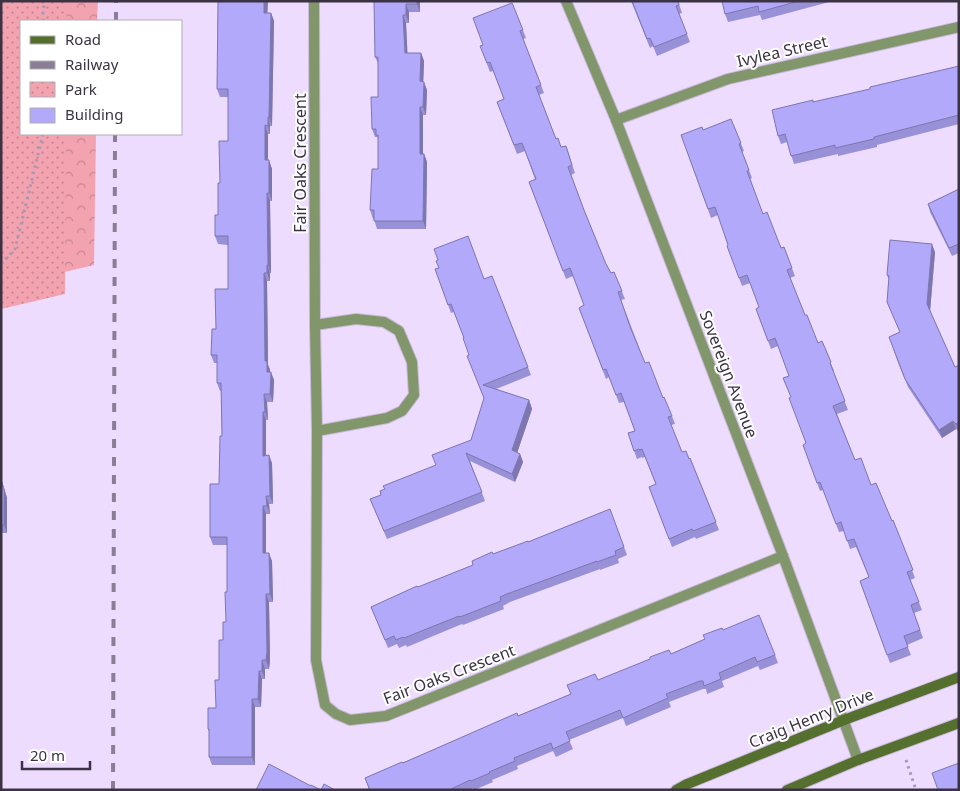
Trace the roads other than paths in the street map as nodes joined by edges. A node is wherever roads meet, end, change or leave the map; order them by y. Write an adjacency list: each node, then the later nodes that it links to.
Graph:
1 (314, 1): 5 (street, Fair Oaks Crescent)
2 (566, 1): 4 (street, Sovereign Avenue)
3 (959, 27): 4 (street, Ivylea Street)
4 (616, 120): 7 (street, Sovereign Avenue)
5 (315, 325): 6 (street, Fair Oaks Crescent); 6 (street)
6 (317, 431): 7 (street, Fair Oaks Crescent)
7 (783, 556): 9 (street, Sovereign Avenue)
8 (959, 677): 9 (street, Craig Henry Drive)
9 (844, 720): 11 (street, Sovereign Avenue); 12 (street, Craig Henry Drive)
10 (959, 722): 11 (street)
11 (858, 760): 13 (street)
12 (676, 790)
13 (787, 790)

